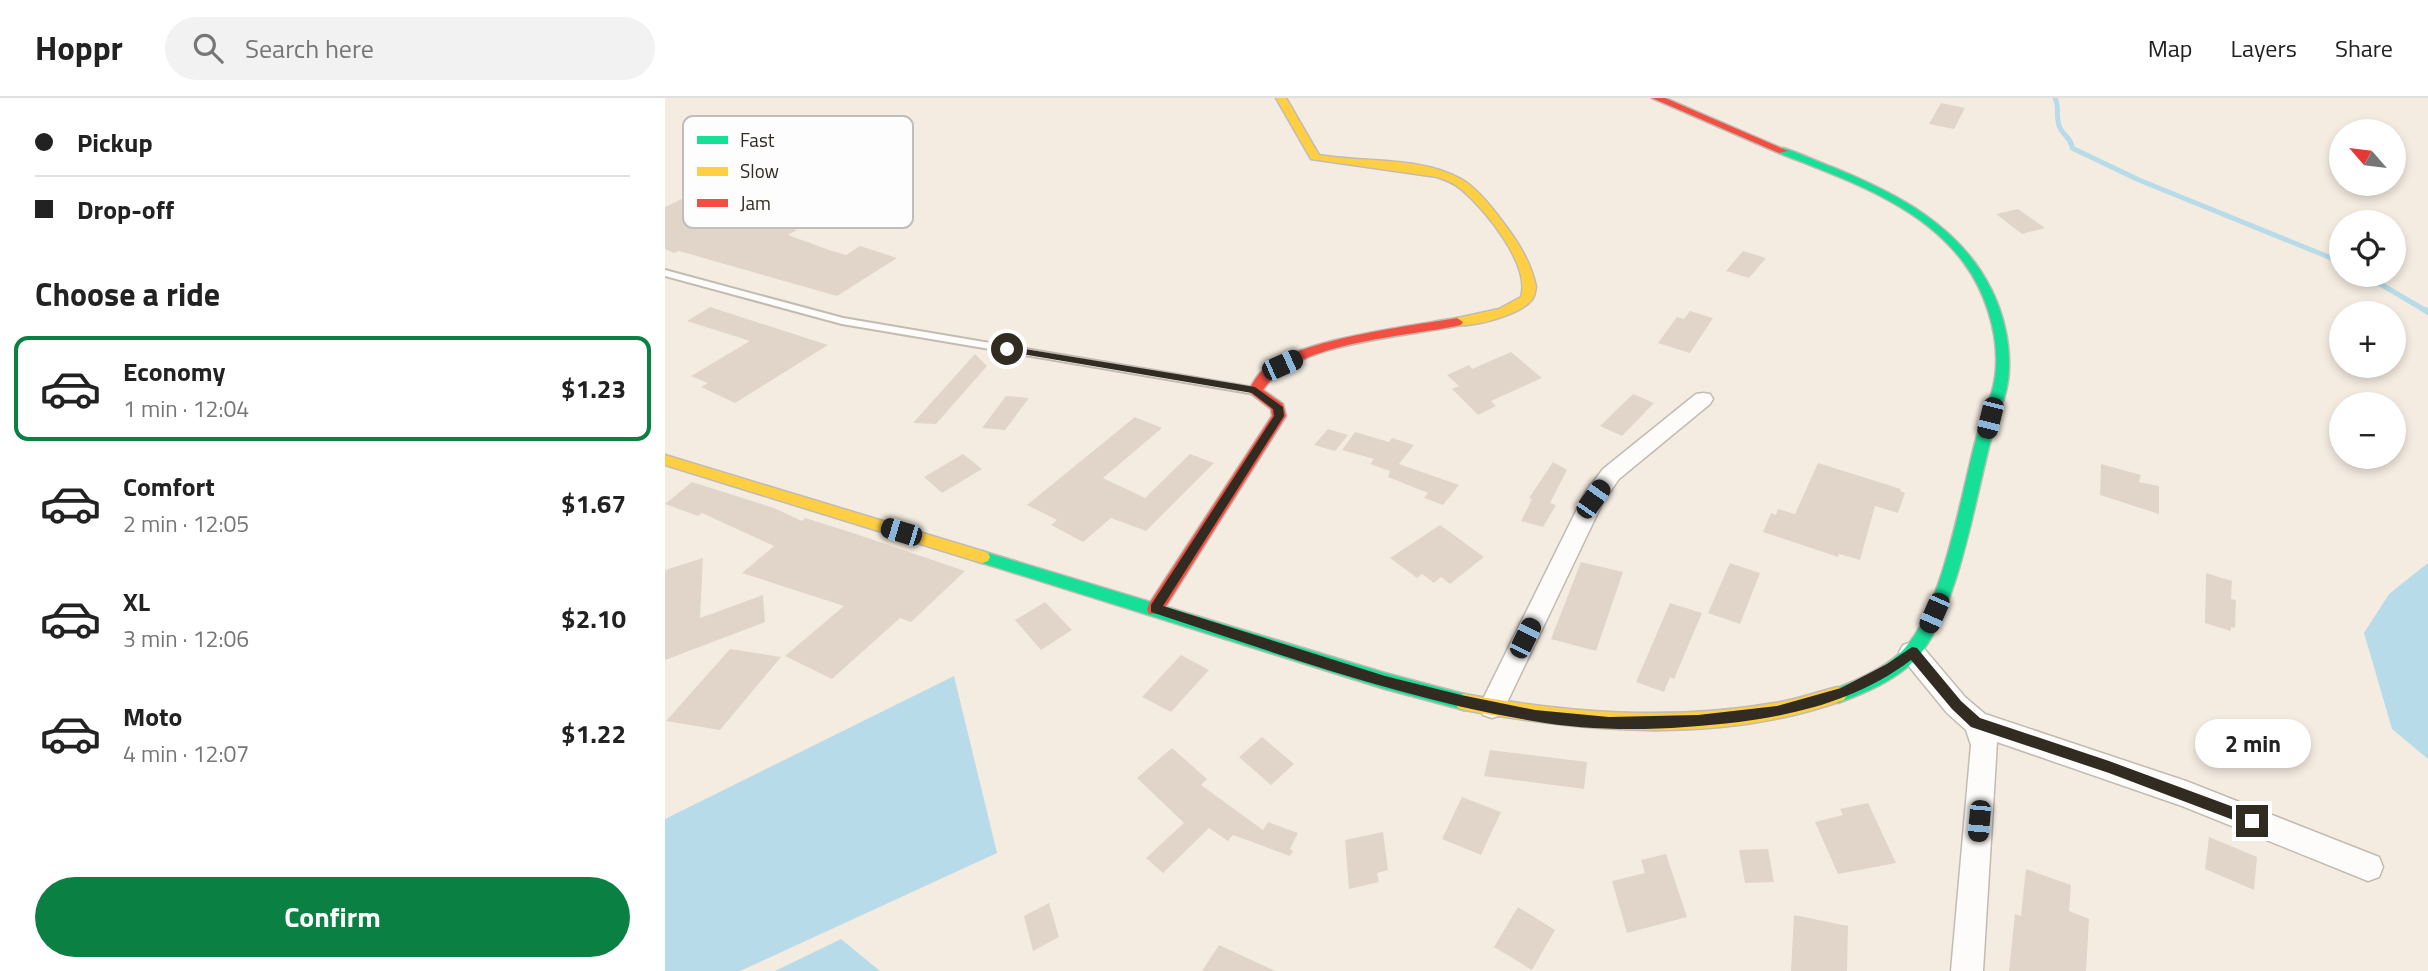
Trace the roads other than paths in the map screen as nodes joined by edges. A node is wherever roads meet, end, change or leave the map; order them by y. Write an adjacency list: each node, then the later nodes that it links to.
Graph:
1 (1281, 98): 4 (street)
2 (1657, 98): 8 (street)
3 (665, 273): 4 (lane)
4 (1255, 391): 7 (street)
5 (1703, 399): 9 (street)
6 (665, 460): 7 (street)
7 (1155, 609): 9 (street)
8 (1912, 652): 9 (street); 10 (street)
9 (1492, 707)
10 (1976, 723): 11 (street); 12 (street)
11 (2368, 867)
12 (1967, 971)

